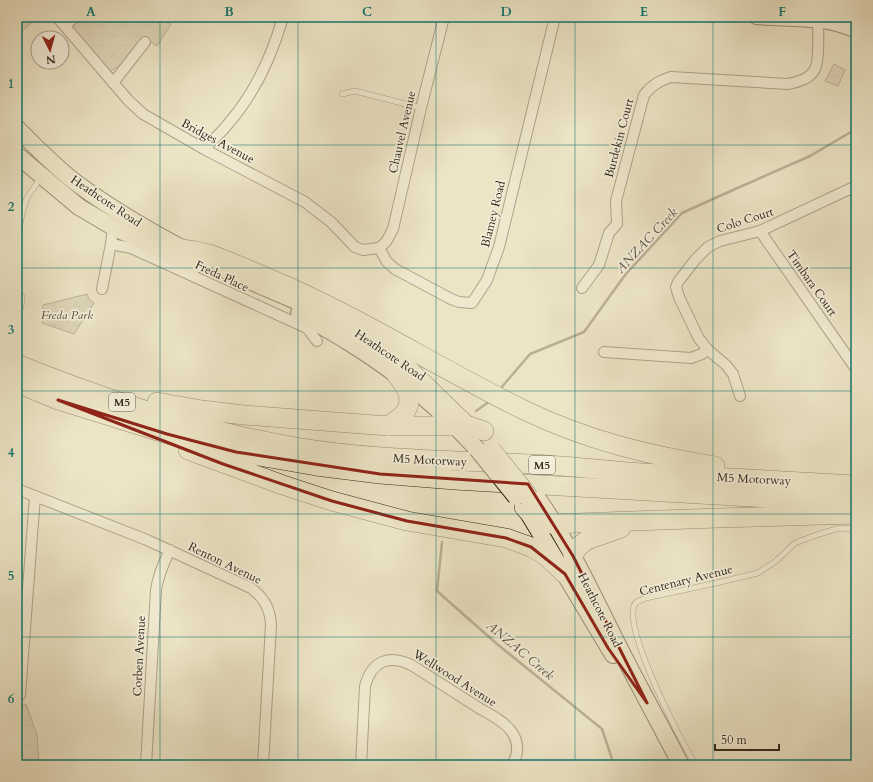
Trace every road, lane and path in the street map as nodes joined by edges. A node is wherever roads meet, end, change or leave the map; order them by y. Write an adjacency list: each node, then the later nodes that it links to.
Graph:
1 (57, 17): 8 (street, Bridges Avenue)
2 (75, 17): 8 (street)
3 (283, 17): 15 (street)
4 (444, 17): 13 (street, Chauvel Avenue)
5 (555, 17): 24 (street, Blamey Road)
6 (756, 17): 7 (street)
7 (818, 21): 9 (street); 27 (street, Burdekin Court)
8 (65, 25): 11 (street, Bridges Avenue)
9 (856, 31)
10 (145, 42): 11 (street)
11 (113, 82): 15 (street, Bridges Avenue)
12 (342, 94): 13 (lane)
13 (421, 108): 24 (street, Chauvel Avenue)
14 (17, 128): 17 (main road, Heathcote Road)
15 (204, 149): 24 (street, Bridges Avenue)
16 (17, 155): 18 (main road, Heathcote Road)
17 (55, 165): 20 (lane); 25 (main road, Heathcote Road)
18 (42, 176): 21 (main road, Heathcote Road); 26 (lane)
19 (855, 189): 22 (street, Colo Court)
20 (85, 197)
21 (113, 224): 23 (street); 36 (main road, Heathcote Road)
22 (760, 231): 32 (street, Colo Court); 37 (street, Timbara Court)
23 (111, 244): 28 (street); 31 (street, Freda Place)
24 (378, 248)
25 (182, 249): 36 (main road, Heathcote Road); 43 (highway)
26 (17, 253)
27 (582, 288)
28 (102, 289)
29 (17, 292): 30 (lane)
30 (20, 309)
31 (317, 341)
32 (707, 349): 33 (street); 39 (street, Colo Court)
33 (604, 352)
34 (17, 355): 41 (highway)
35 (17, 364): 43 (highway, M5 Motorway / M5)
36 (395, 365): 41 (highway); 42 (highway)
37 (856, 369)
38 (17, 383): 40 (highway, M5 Motorway / M5)
39 (740, 396)
40 (58, 400): 46 (highway, M5 Motorway / M5); 52 (highway)
41 (388, 426): 42 (highway)
42 (468, 427): 47 (highway, bridge)
43 (856, 483)
44 (17, 489): 45 (street, Renton Avenue)
45 (34, 496): 53 (street, Renton Avenue); 56 (street)
46 (856, 502)
47 (529, 506): 50 (highway); 52 (highway); 55 (main road, Heathcote Road)
48 (856, 514): 49 (highway)
49 (654, 521): 50 (highway); 54 (highway)
50 (555, 524): 54 (main road, Heathcote Road)
51 (856, 529): 63 (lane, Centenary Avenue)
52 (491, 536): 55 (highway)
53 (170, 550): 58 (street, Corben Avenue); 59 (street, Renton Avenue)
54 (573, 556): 57 (main road, Heathcote Road)
55 (565, 574): 57 (main road, Heathcote Road)
56 (20, 695)
57 (647, 703): 62 (main road, Heathcote Road)
58 (146, 765)
59 (264, 765)
60 (361, 765): 61 (street, Wellwood Avenue)
61 (512, 765)
62 (681, 765)
63 (696, 765)

